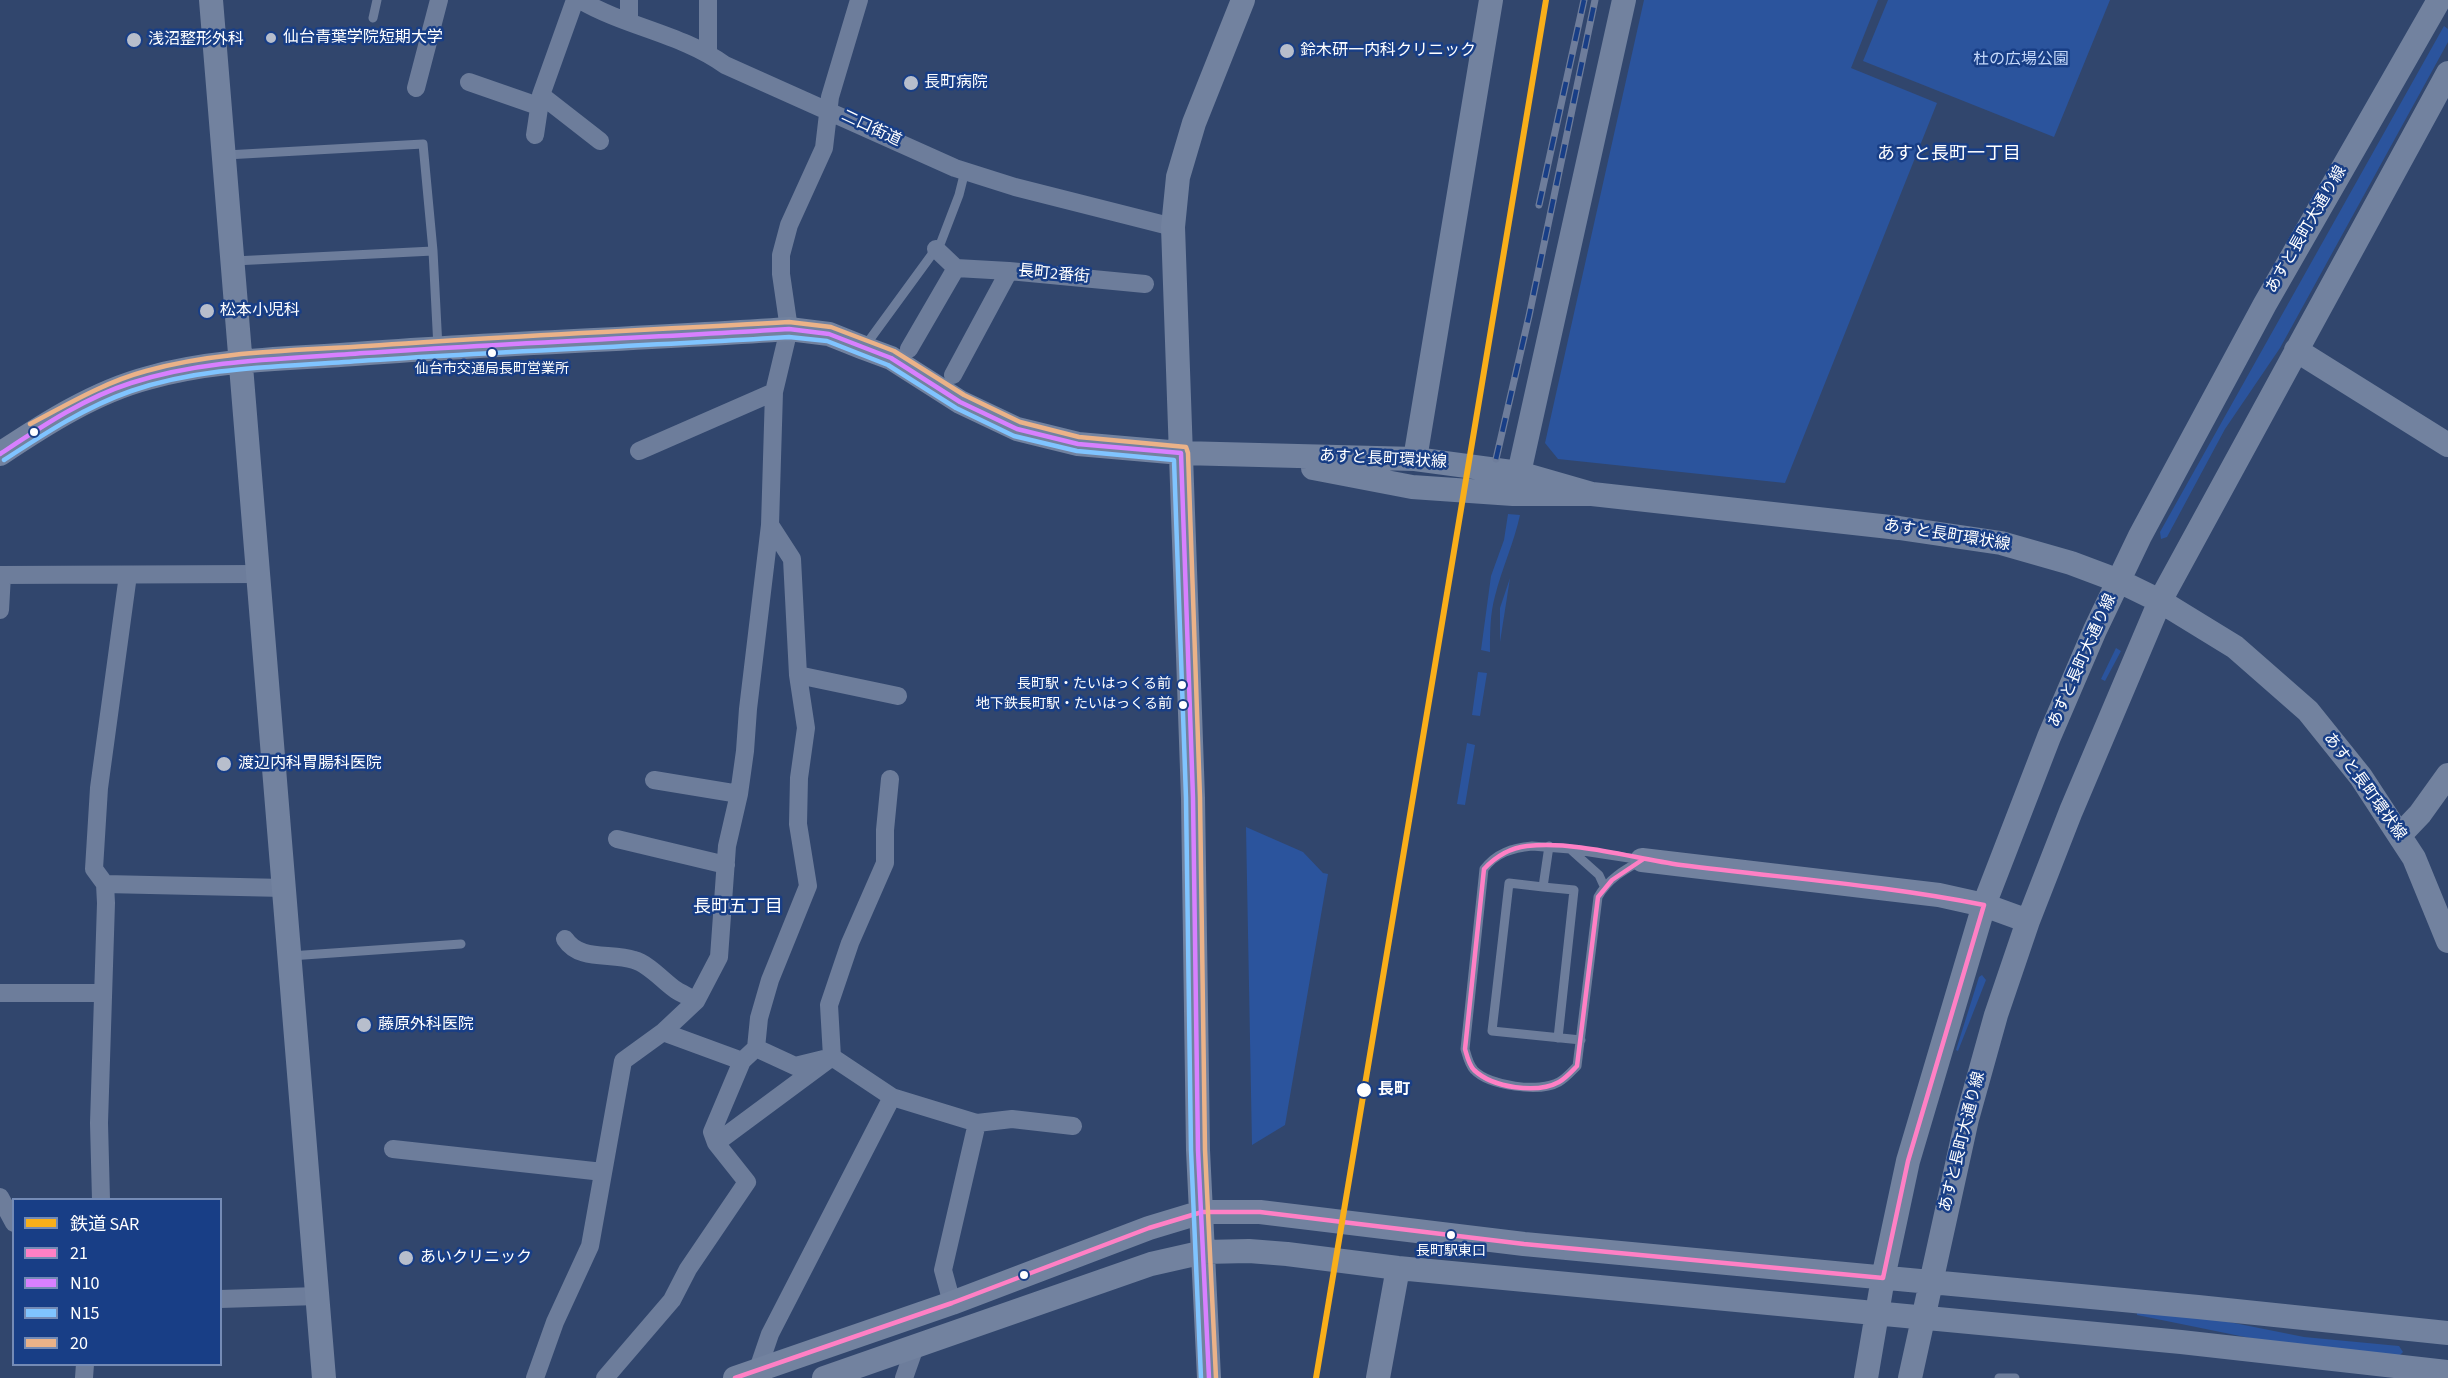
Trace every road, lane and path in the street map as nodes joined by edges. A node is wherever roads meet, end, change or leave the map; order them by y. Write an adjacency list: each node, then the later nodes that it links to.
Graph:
1 (211, 0): 23 (street)
2 (377, 0): 13 (lane)
3 (439, 0): 18 (street)
4 (575, 0): 19 (street)
5 (580, 0): 14 (street, 二口街道)
6 (629, 0): 14 (street)
7 (708, 0): 15 (street)
8 (859, 0): 20 (street)
9 (1243, 0): 25 (street)
10 (1491, 0): 45 (street)
11 (1624, 0): 46 (street)
12 (2439, 0): 51 (street, あすと長町大通り線)
13 (373, 18)
14 (629, 22): 15 (street, 二口街道)
15 (708, 52): 20 (street, 二口街道)
16 (2448, 73): 36 (street, あすと長町大通り線)
17 (469, 82): 19 (street)
18 (416, 88)
19 (540, 100): 21 (street); 22 (street)
20 (829, 110): 24 (street, 二口街道); 32 (street)
21 (535, 135)
22 (600, 141)
23 (224, 156): 27 (lane); 28 (street)
24 (965, 171): 25 (street, 二口街道); 26 (lane)
25 (1173, 227): 42 (street)
26 (936, 249): 29 (street); 34 (lane)
27 (433, 251): 28 (lane); 33 (lane)
28 (233, 261): 37 (street)
29 (956, 268): 30 (street); 35 (street)
30 (1009, 271): 31 (street, 長町2番街); 38 (street, 長町2番街)
31 (1145, 284)
32 (789, 329): 33 (street, あすと長町環状線); 34 (street, あすと長町環状線); 39 (street)
33 (438, 348): 37 (street, あすと長町環状線)
34 (864, 348): 42 (street, あすと長町環状線)
35 (909, 349)
36 (2295, 350): 40 (street); 52 (street, あすと長町大通り線)
37 (240, 362): 43 (street, あすと長町環状線); 48 (street)
38 (953, 375)
39 (774, 392): 41 (street); 47 (street)
40 (2448, 445)
41 (639, 450)
42 (1181, 453): 44 (street, あすと長町環状線); 93 (street)
43 (0, 454)
44 (1242, 455): 45 (street, あすと長町環状線); 46 (street, あすと長町環状線)
45 (1416, 459): 46 (street, あすと長町環状線)
46 (1516, 484): 51 (street, あすと長町環状線)
47 (770, 525): 54 (street); 59 (street)
48 (259, 574): 50 (street); 69 (street)
49 (1, 575): 50 (street); 53 (street)
50 (128, 575): 66 (street)
51 (2119, 581): 52 (street, あすと長町環状線); 70 (street, あすと長町大通り線)
52 (2160, 601): 60 (street, あすと長町環状線); 71 (street, あすと長町大通り線)
53 (0, 610)
54 (798, 675): 55 (street); 82 (street)
55 (898, 696)
56 (2448, 775): 60 (street)
57 (890, 779): 83 (street)
58 (654, 780): 59 (street)
59 (739, 794): 65 (street)
60 (2400, 835): 73 (street, あすと長町環状線)
61 (617, 839): 65 (street)
62 (1549, 846): 63 (lane); 67 (lane); 81 (lane)
63 (1570, 849): 64 (lane); 68 (lane)
64 (1642, 860): 68 (lane); 70 (street)
65 (726, 866): 78 (street)
66 (105, 884): 69 (street); 77 (street)
67 (1543, 886): 80 (lane); 80 (lane)
68 (1604, 886): 81 (lane)
69 (284, 888): 75 (street)
70 (1984, 905): 71 (street); 97 (street, あすと長町大通り線)
71 (2028, 921): 98 (street, あすと長町大通り線)
72 (565, 939): 78 (street)
73 (2448, 941)
74 (461, 944): 75 (lane)
75 (290, 956): 99 (street)
76 (0, 993): 77 (street)
77 (102, 993): 92 (street)
78 (696, 1001): 79 (street)
79 (663, 1032): 84 (street); 90 (street)
80 (1558, 1038): 81 (lane)
81 (1581, 1040)
82 (756, 1048): 83 (street); 84 (street)
83 (832, 1057): 85 (street); 88 (street)
84 (742, 1061): 88 (street)
85 (892, 1097): 86 (street); 106 (street)
86 (977, 1124): 87 (street); 101 (street)
87 (1074, 1126)
88 (716, 1143): 110 (street)
89 (393, 1149): 90 (street)
90 (603, 1172): 109 (street)
91 (0, 1197): 94 (street)
92 (101, 1198)
93 (1202, 1212): 95 (street); 97 (street); 101 (street)
94 (12, 1219)
95 (1204, 1251): 96 (street); 105 (street); 114 (street)
96 (1398, 1268): 102 (street); 115 (street)
97 (1883, 1278): 98 (street); 102 (street, あすと長町大通り線)
98 (1930, 1283): 103 (street, あすと長町大通り線); 104 (street)
99 (318, 1296): 100 (street); 108 (street)
100 (222, 1299)
101 (952, 1303): 106 (street)
102 (1877, 1314): 103 (street); 116 (street, あすと長町大通り線)
103 (1923, 1318): 107 (street); 117 (street, あすと長町大通り線)
104 (2448, 1333)
105 (915, 1347): 112 (street); 113 (street)
106 (758, 1369): 111 (street)
107 (2448, 1372)
108 (324, 1378)
109 (535, 1378)
110 (605, 1378)
111 (735, 1378)
112 (825, 1378)
113 (904, 1378)
114 (1209, 1378)
115 (1378, 1378)
116 (1866, 1378)
117 (1910, 1378)
118 (1999, 1378): 119 (lane)
119 (2016, 1378)

